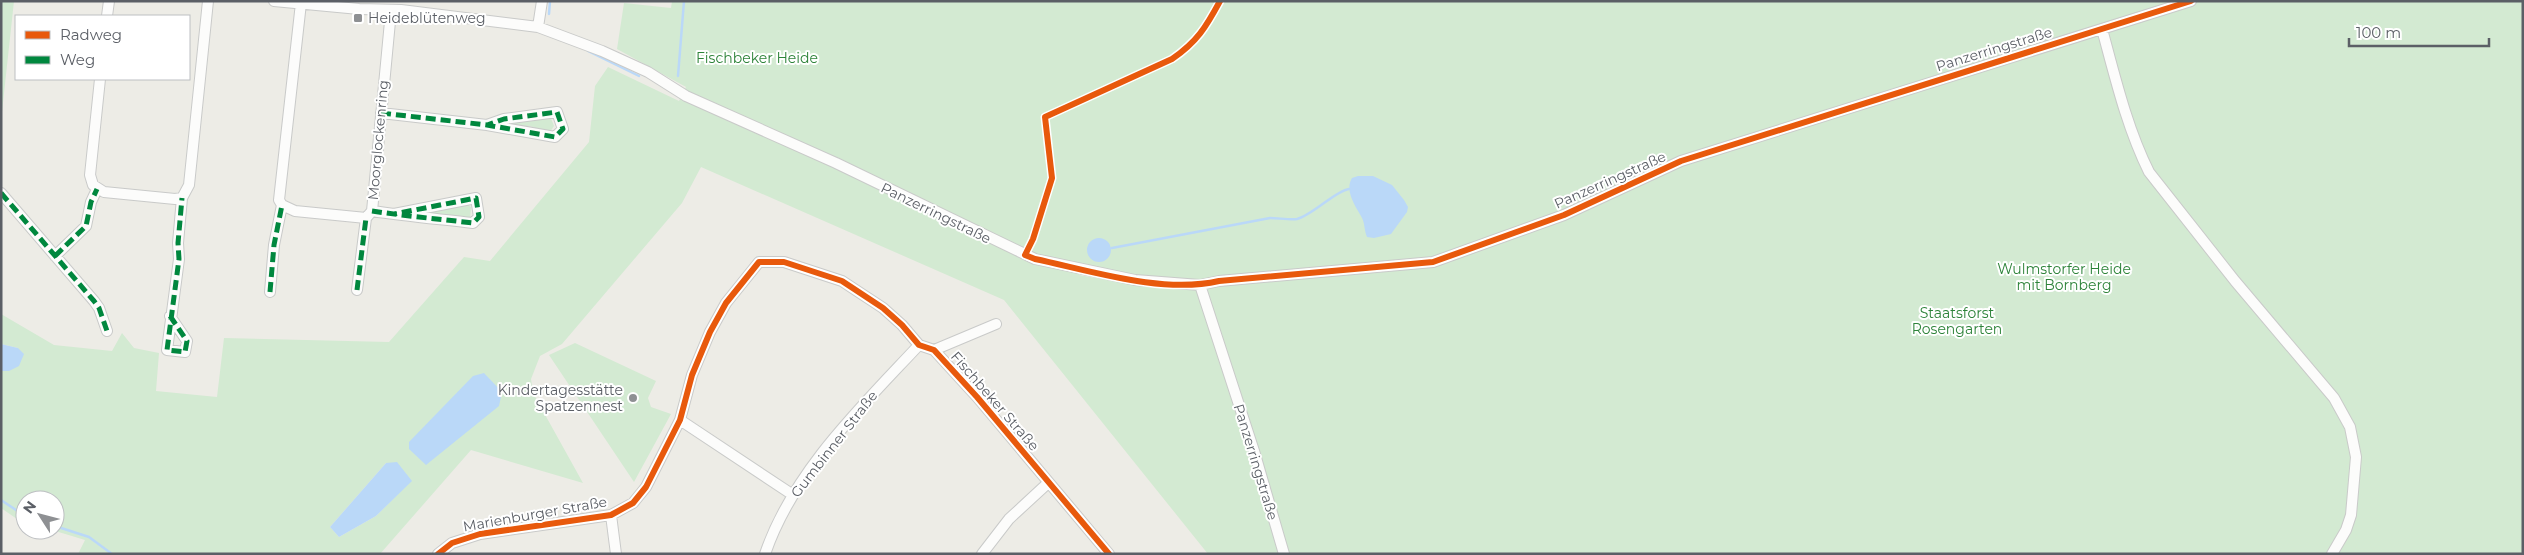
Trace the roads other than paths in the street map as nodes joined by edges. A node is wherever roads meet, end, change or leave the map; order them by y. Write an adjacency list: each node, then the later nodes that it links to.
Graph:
1 (109, 1): 9 (street)
2 (208, 1): 17 (street)
3 (274, 1): 6 (street)
4 (542, 1): 10 (street)
5 (2191, 1): 11 (street, Panzerringstraße)
6 (301, 3): 7 (street); 18 (street)
7 (375, 6): 8 (street)
8 (391, 11): 10 (street); 13 (street, Moorglockenring)
9 (107, 15)
10 (538, 27): 22 (street, Panzerringstraße)
11 (2102, 29): 22 (street, Panzerringstraße); 40 (street)
12 (100, 80): 15 (street)
13 (381, 113): 14 (street); 19 (street, Moorglockenring)
14 (487, 125): 14 (street)
15 (97, 189): 17 (street); 21 (street)
16 (1, 192): 21 (street)
17 (182, 198): 25 (street)
18 (282, 206): 19 (street, Moorglockenring); 24 (street)
19 (369, 214): 20 (street); 23 (street)
20 (394, 214): 20 (street)
21 (55, 256): 27 (street)
22 (1200, 285): 39 (street, Panzerringstraße)
23 (357, 290)
24 (270, 292)
25 (170, 316)
26 (996, 324): 29 (street)
27 (106, 331)
28 (919, 345): 29 (street, Fischbeker Straße); 30 (street); 32 (street, Gumbinner Straße)
29 (934, 350): 31 (street, Fischbeker Straße)
30 (680, 420): 32 (street); 33 (street, Marienburger Straße)
31 (1048, 483): 37 (street); 38 (street, Fischbeker Straße)
32 (793, 495): 36 (street, Gumbinner Straße)
33 (611, 515): 34 (street, Marienburger Straße); 35 (street)
34 (438, 554)
35 (616, 554)
36 (765, 554)
37 (982, 554)
38 (1109, 554)
39 (1284, 554)
40 (2332, 554)

